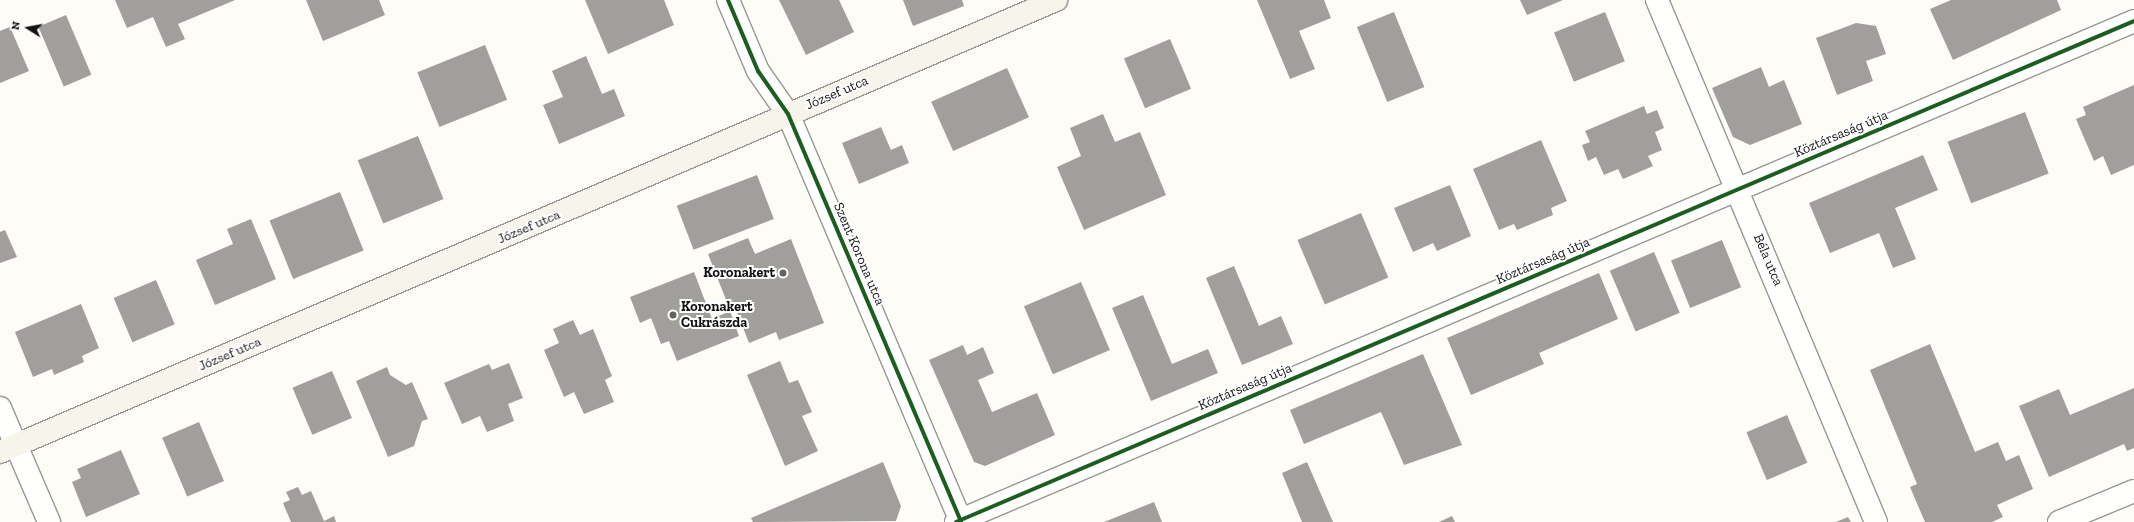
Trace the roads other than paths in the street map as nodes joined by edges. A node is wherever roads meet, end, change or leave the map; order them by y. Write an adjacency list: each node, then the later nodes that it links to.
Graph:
1 (728, 0): 5 (street, Szent Korona utca)
2 (1056, 0): 5 (street, József utca)
3 (1657, 0): 6 (street, Béla utca)
4 (2134, 21): 6 (street, Köztársaság útja)
5 (788, 114): 8 (street, József utca); 10 (street, Szent Korona utca)
6 (1738, 190): 10 (street, Köztársaság útja); 12 (street, Béla utca)
7 (0, 408): 8 (street)
8 (8, 449): 11 (street)
9 (2134, 491): 13 (street)
10 (959, 521)
11 (49, 522)
12 (1876, 522)
13 (2059, 522)

